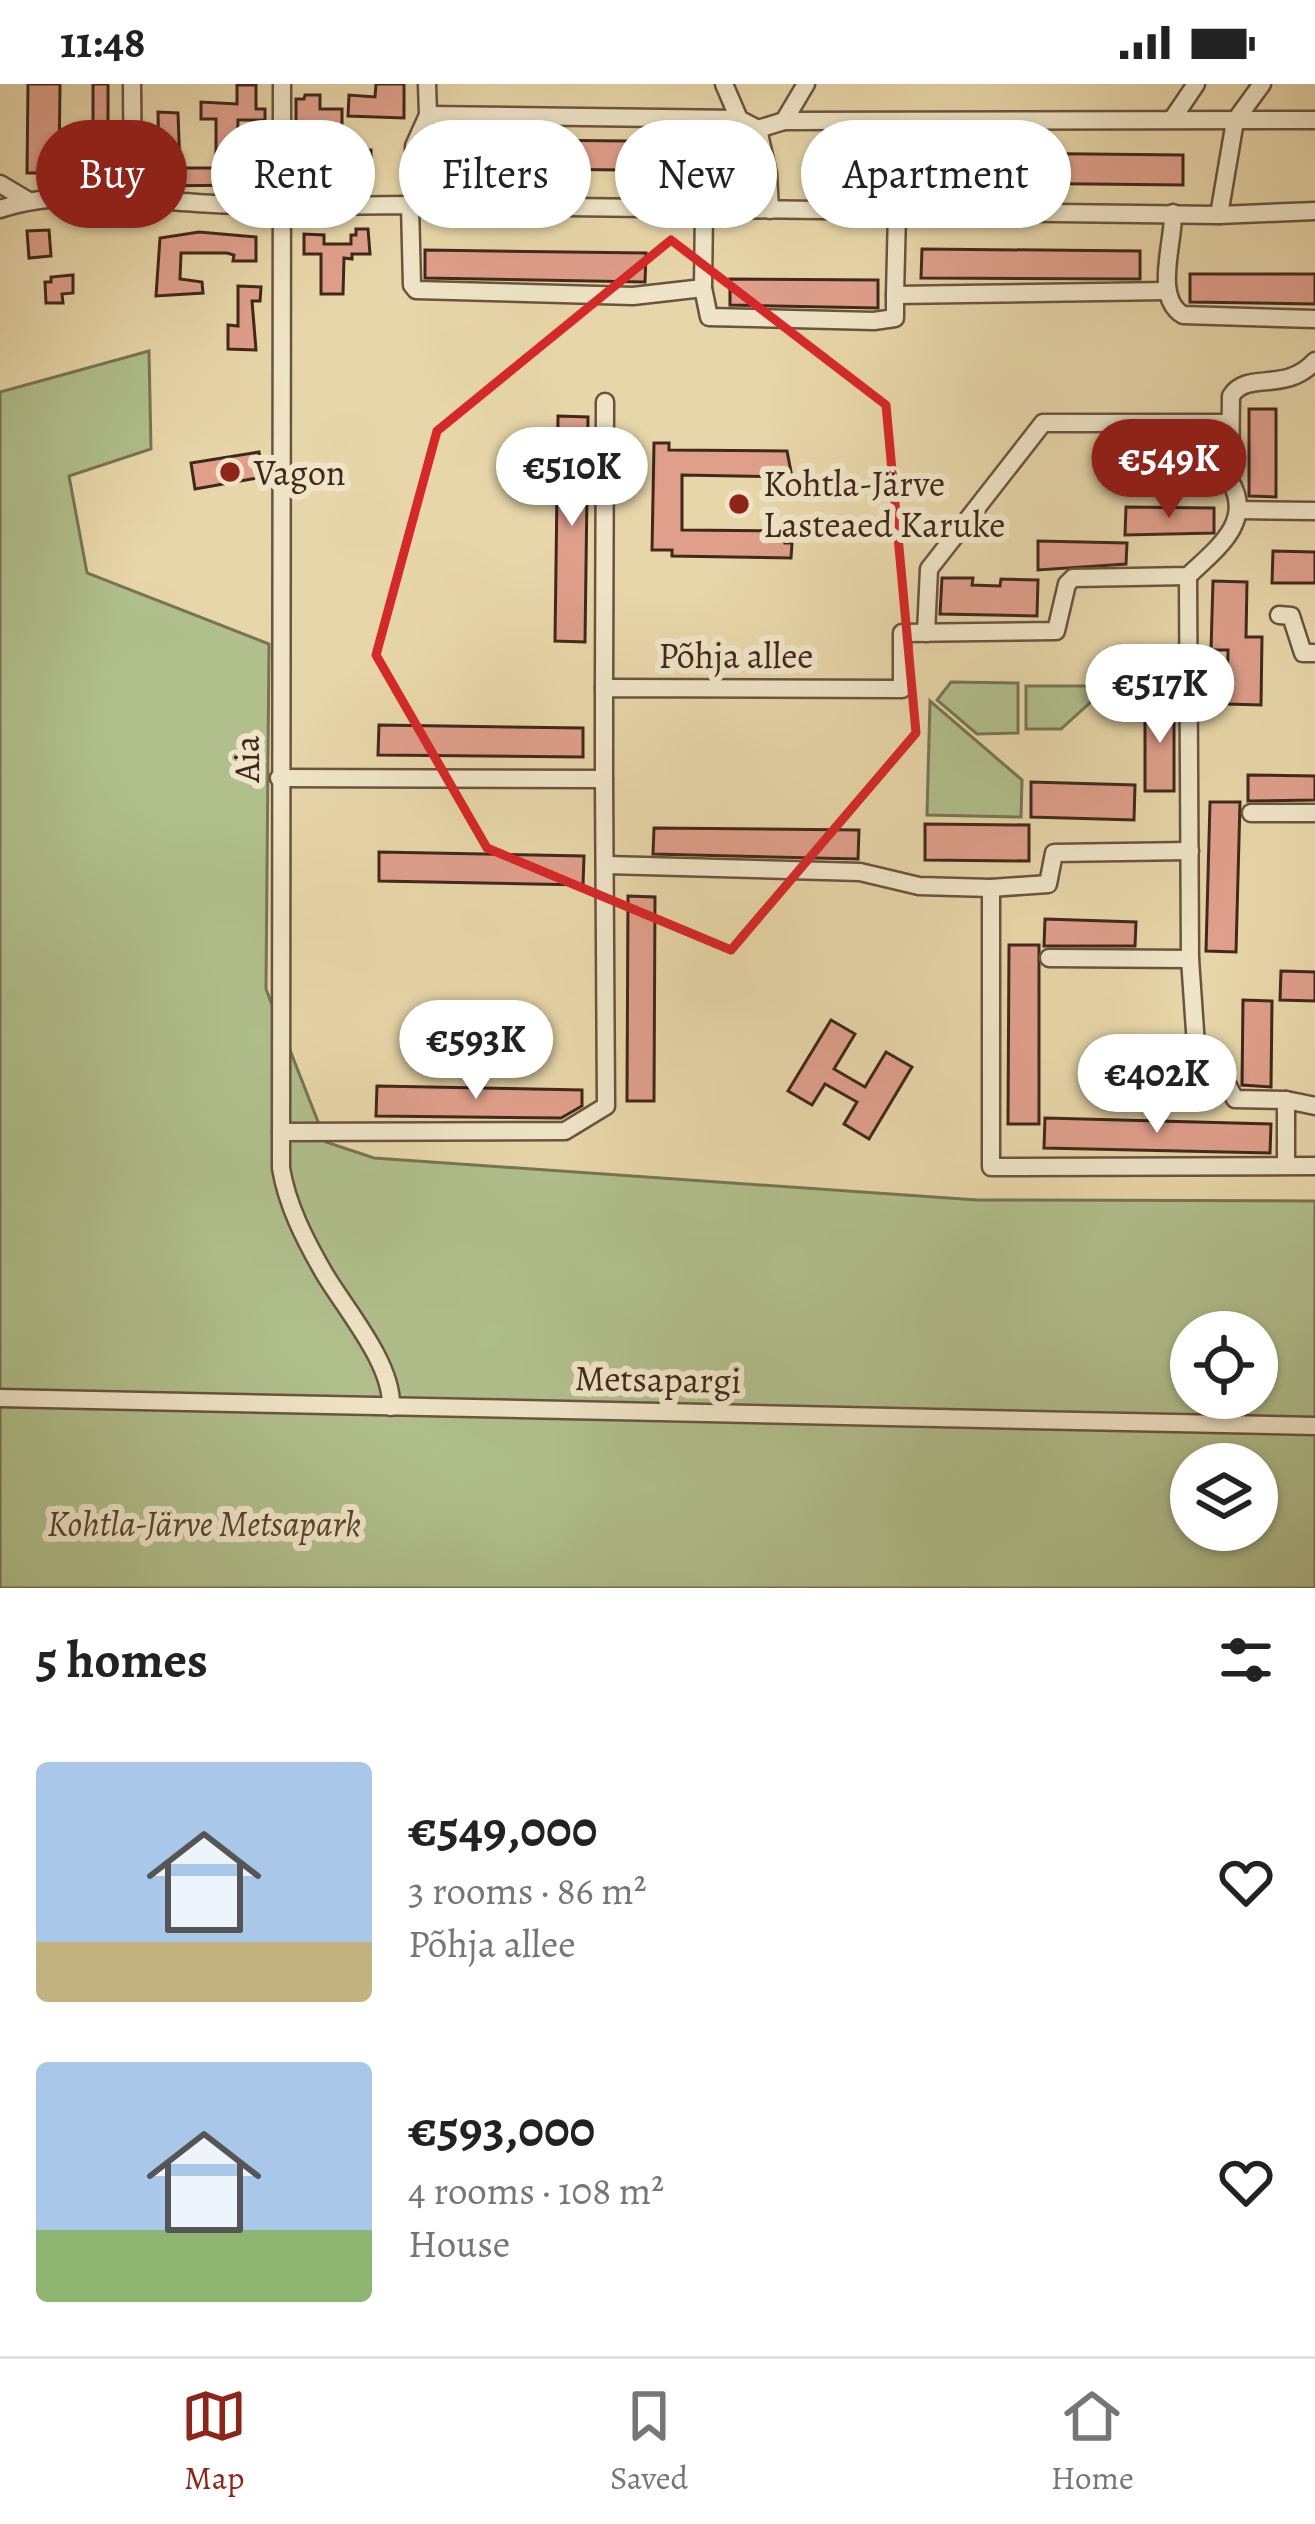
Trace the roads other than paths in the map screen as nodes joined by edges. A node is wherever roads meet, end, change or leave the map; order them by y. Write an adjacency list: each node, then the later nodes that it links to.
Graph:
1 (132, 84): 11 (street)
2 (282, 84): 12 (street, Aia)
3 (427, 84): 8 (street)
4 (724, 84): 10 (street)
5 (806, 84): 15 (street)
6 (1196, 84): 9 (street)
7 (1262, 84): 16 (street)
8 (428, 115): 10 (street); 13 (street)
9 (1173, 118): 15 (street); 16 (street)
10 (739, 119)
11 (132, 120)
12 (282, 120)
13 (426, 120)
14 (1315, 120): 16 (street)
15 (784, 121): 17 (street)
16 (1235, 122): 25 (street)
17 (777, 123)
18 (0, 184): 19 (street)
19 (28, 200): 20 (street); 21 (street)
20 (36, 200)
21 (0, 209)
22 (1315, 211): 25 (street)
23 (1071, 213): 24 (street)
24 (1173, 214): 25 (street); 31 (street)
25 (1219, 214)
26 (282, 228): 44 (street, Aia)
27 (412, 228): 30 (street)
28 (704, 228): 30 (street)
29 (897, 228): 32 (street)
30 (703, 288): 32 (street)
31 (1167, 290): 32 (street); 33 (street)
32 (895, 295)
33 (1315, 319)
34 (1313, 366): 36 (street)
35 (605, 402): 43 (street)
36 (1230, 423): 37 (street); 41 (street)
37 (1238, 510): 38 (street); 39 (street)
38 (1315, 511)
39 (1188, 576): 41 (street); 48 (street)
40 (1279, 615): 42 (street)
41 (926, 633): 43 (street, Põhja allee)
42 (1315, 653)
43 (604, 688): 45 (street)
44 (279, 778): 45 (street); 55 (street, Aia)
45 (604, 778): 49 (street)
46 (1315, 812): 47 (street)
47 (1251, 813)
48 (1190, 851): 50 (street); 52 (street)
49 (607, 866): 50 (street); 55 (street)
50 (991, 888): 56 (street)
51 (1048, 958): 52 (street)
52 (1190, 959): 53 (street)
53 (1286, 1100): 54 (street); 56 (street)
54 (1315, 1106)
55 (280, 1132): 59 (street, Aia)
56 (1286, 1165): 57 (street)
57 (1315, 1166)
58 (0, 1398): 59 (street, Metsapargi)
59 (391, 1407): 60 (street, Metsapargi)
60 (1315, 1426)

